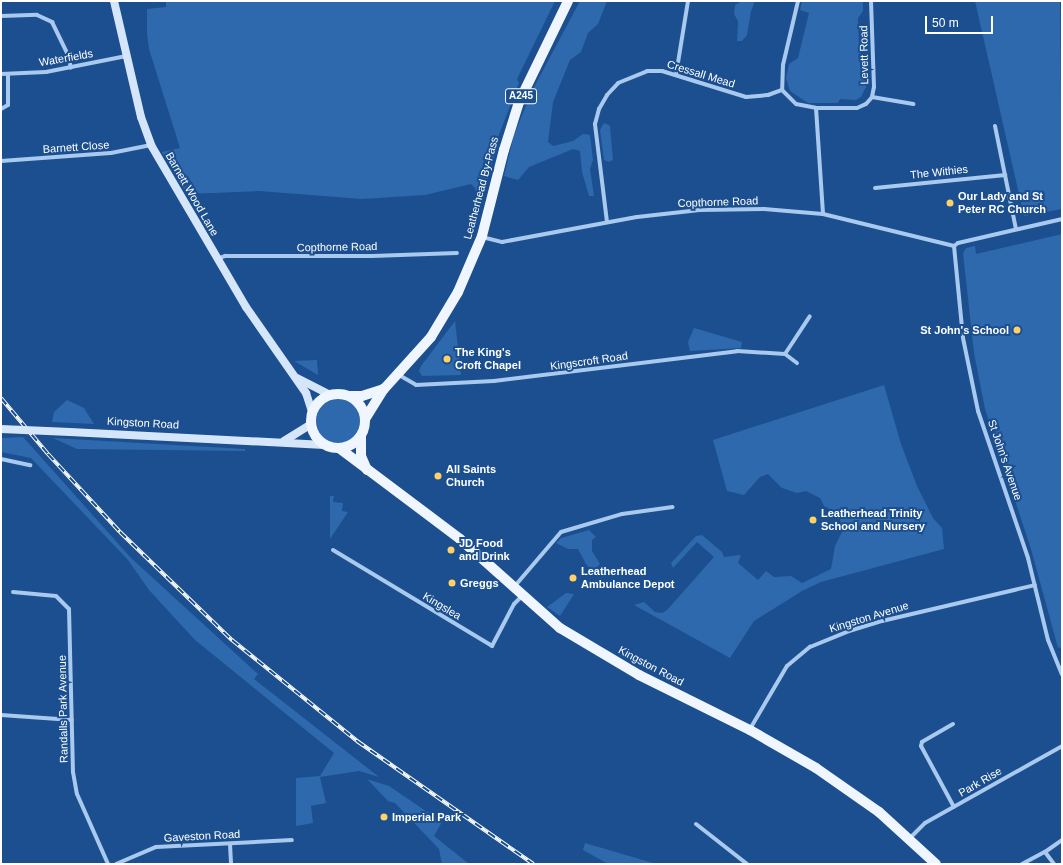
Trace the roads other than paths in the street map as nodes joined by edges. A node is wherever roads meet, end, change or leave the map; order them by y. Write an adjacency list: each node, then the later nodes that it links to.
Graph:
1 (114, 1): 7 (street, Barnett Wood Lane)
2 (568, 1): 26 (main road, Leatherhead By-Pass / A245)
3 (688, 1): 11 (street)
4 (798, 1): 12 (street)
5 (871, 1): 13 (street, Levett Road)
6 (1, 16): 8 (street)
7 (126, 56): 8 (street, Waterfields); 18 (street, Barnett Wood Lane)
8 (71, 68): 10 (street, Waterfields)
9 (1, 74): 10 (street, Waterfields)
10 (8, 74): 16 (street)
11 (676, 75): 12 (street, Cressall Mead); 24 (street, Cressall Mead)
12 (782, 90): 15 (street, Levett Road)
13 (872, 97): 14 (street); 15 (street, Levett Road)
14 (913, 104)
15 (816, 108): 22 (street)
16 (1, 109)
17 (995, 126): 20 (street)
18 (151, 145): 19 (street, Barnett Close); 29 (street, Barnett Wood Lane)
19 (1, 161)
20 (1005, 174): 21 (street, The Withies); 25 (street)
21 (875, 188)
22 (823, 214): 24 (street, Copthorne Road); 27 (street, Copthorne Road)
23 (1062, 219): 25 (street)
24 (607, 222): 26 (street, Copthorne Road)
25 (1016, 229): 27 (street)
26 (482, 236): 33 (main road, Leatherhead By-Pass / A245)
27 (954, 246): 51 (street, St John's Avenue)
28 (457, 253): 29 (street, Copthorne Road)
29 (217, 259): 34 (street, Barnett Wood Lane)
30 (810, 316): 31 (street)
31 (785, 354): 32 (street); 33 (street, Kingscroft Road)
32 (797, 363)
33 (399, 375): 35 (main road, Leatherhead By-Pass / A245)
34 (296, 378): 36 (street, Barnett Wood Lane); 38 (street, Barnett Wood Lane)
35 (384, 389): 37 (main road, A245); 39 (main road, A245)
36 (331, 395): 37 (main road); 38 (main road)
37 (349, 396): 39 (main road)
38 (312, 412): 40 (main road)
39 (365, 419): 42 (main road)
40 (311, 424): 43 (street); 44 (main road)
41 (1, 429): 43 (street, Kingston Road, bridge)
42 (361, 436): 45 (main road); 48 (main road)
43 (284, 441): 44 (street, Kingston Road)
44 (325, 445): 45 (main road)
45 (339, 448): 48 (main road, Kingston Road)
46 (1, 459): 47 (street)
47 (30, 465)
48 (367, 470): 52 (main road, Kingston Road)
49 (673, 507): 52 (street)
50 (333, 550): 54 (street, Kingslea)
51 (1035, 585): 55 (street, St John's Avenue); 59 (street, Kingston Avenue)
52 (513, 587): 54 (main road, Kingston Road)
53 (13, 592): 57 (street, Randalls Park Avenue)
54 (522, 596): 59 (main road, Kingston Road)
55 (1062, 674)
56 (1, 715): 57 (street)
57 (72, 720): 68 (street, Randalls Park Avenue)
58 (953, 724): 61 (street)
59 (750, 730): 63 (main road, Kingston Road)
60 (1062, 746): 61 (street, Park Rise)
61 (954, 807): 63 (street, Park Rise)
62 (696, 824): 71 (street)
63 (910, 838): 72 (main road, Kingston Road)
64 (292, 840): 66 (street, Gaveston Road)
65 (1062, 840): 67 (street)
66 (230, 844): 69 (street, Gaveston Road); 70 (street)
67 (1045, 852): 73 (street); 74 (street)
68 (108, 864)
69 (116, 864)
70 (231, 864)
71 (747, 864)
72 (936, 864)
73 (1022, 864)
74 (1054, 864)

